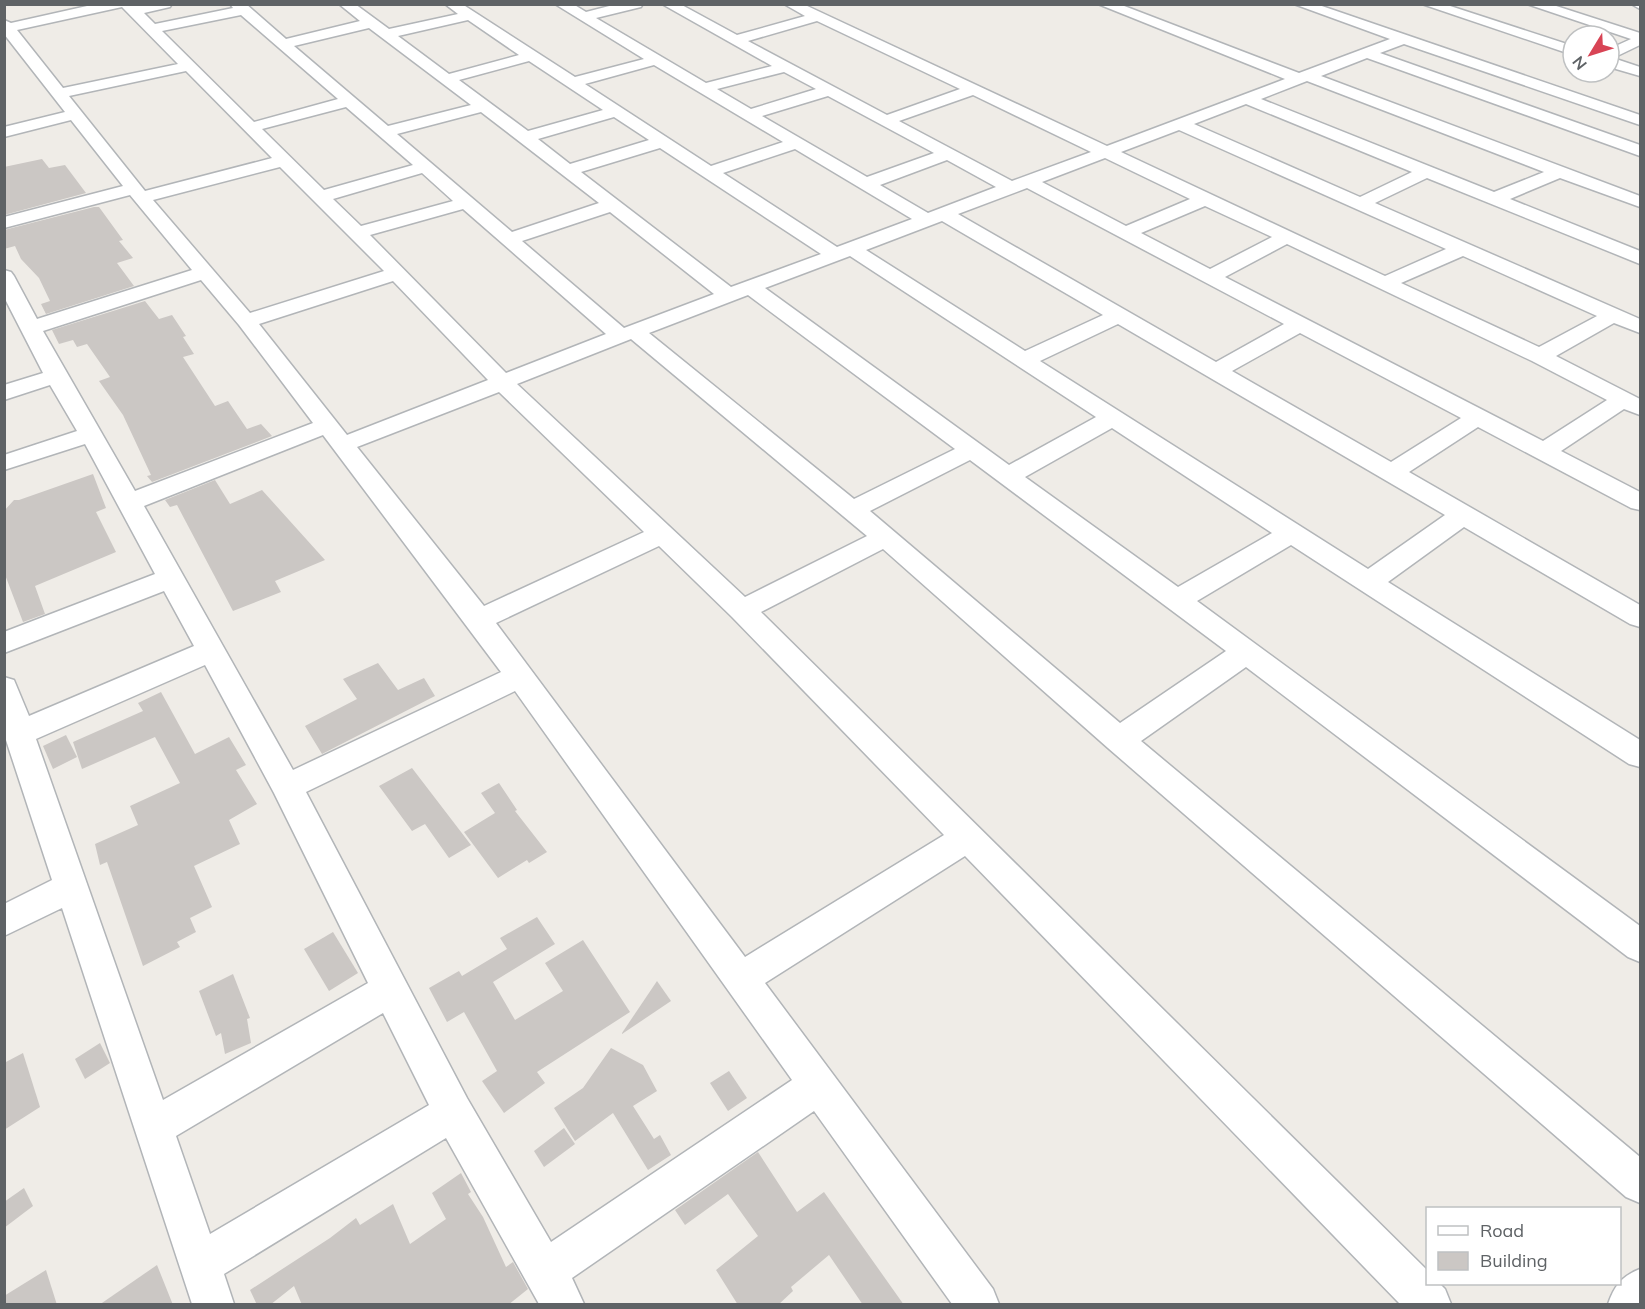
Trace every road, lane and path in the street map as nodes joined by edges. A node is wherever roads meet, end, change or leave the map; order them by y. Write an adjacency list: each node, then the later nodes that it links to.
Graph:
1 (53, 4): 20 (street)
2 (346, 4): 19 (street)
3 (562, 4): 17 (street)
4 (636, 4): 17 (street)
5 (669, 4): 25 (street)
6 (1105, 4): 36 (street)
7 (1301, 4): 22 (street)
8 (1429, 4): 14 (street)
9 (1534, 4): 15 (street)
10 (453, 5): 16 (street)
11 (240, 7): 13 (street); 26 (street)
12 (809, 9): 25 (street); 41 (street)
13 (139, 11): 20 (street); 32 (street)
14 (1452, 12): 18 (street); 23 (street)
15 (1566, 14): 23 (street); 24 (street)
16 (469, 16): 21 (street); 30 (street)
17 (583, 17): 31 (street)
18 (1432, 20)
19 (371, 23): 21 (street); 26 (street)
20 (5, 24): 45 (street)
21 (387, 34): 37 (street)
22 (1403, 34): 29 (street); 43 (street)
23 (1519, 34): 27 (street)
24 (1641, 38): 28 (street)
25 (734, 40): 34 (street)
26 (283, 44): 44 (street)
27 (1561, 47)
28 (1621, 49)
29 (1366, 53): 36 (street); 49 (street)
30 (531, 56): 37 (street); 38 (street)
31 (655, 60): 38 (street); 39 (street)
32 (188, 66): 45 (street); 54 (street)
33 (1621, 66): 35 (street)
34 (785, 67): 39 (street); 40 (street)
35 (1641, 72)
36 (1304, 77): 42 (street); 61 (street)
37 (447, 79): 46 (street)
38 (571, 83): 47 (street)
39 (703, 88): 48 (street)
40 (830, 90): 48 (street); 51 (street)
41 (973, 90): 51 (street); 63 (street)
42 (1247, 99): 52 (street); 70 (street)
43 (1583, 100): 49 (street); 50 (street)
44 (350, 101): 54 (street); 56 (street)
45 (66, 105): 55 (street); 73 (street)
46 (484, 106): 56 (street); 58 (street)
47 (614, 112): 58 (street); 59 (street)
48 (748, 115): 60 (street)
49 (1546, 117): 53 (street); 62 (street)
50 (1641, 120)
51 (884, 121): 64 (street)
52 (1182, 125): 63 (street); 79 (street)
53 (1527, 126)
54 (249, 128): 65 (street)
55 (4, 132)
56 (386, 132): 66 (street)
57 (1508, 135): 61 (street)
58 (525, 137): 67 (street)
59 (661, 142): 67 (street); 69 (street)
60 (795, 143): 69 (street); 71 (street)
61 (1489, 144): 68 (street)
62 (1641, 151)
63 (1106, 152): 72 (street); 76 (street)
64 (946, 154): 71 (street); 72 (street)
65 (282, 161): 73 (street); 74 (street)
66 (424, 167): 74 (street); 77 (street)
67 (567, 171): 80 (street)
68 (1560, 171): 75 (street); 78 (street)
69 (710, 172): 88 (street)
70 (1426, 172): 75 (street); 79 (street)
71 (865, 184): 81 (street)
72 (1019, 185): 81 (street); 84 (street)
73 (137, 194): 82 (street); 90 (street)
74 (320, 197): 83 (street)
75 (1494, 199): 89 (street)
76 (1204, 200): 84 (street); 85 (street)
77 (465, 202): 83 (street); 86 (street)
78 (1641, 202)
79 (1361, 203): 87 (street)
80 (612, 205): 86 (street); 95 (street)
81 (936, 217): 88 (street); 96 (street)
82 (4, 223)
83 (357, 233): 91 (street)
84 (1125, 233): 93 (street)
85 (1286, 237): 93 (street); 94 (street)
86 (508, 239): 102 (street)
87 (1462, 249): 94 (street); 97 (street)
88 (844, 252): 95 (street); 104 (street)
89 (1641, 258)
90 (204, 273): 98 (street); 101 (street)
91 (397, 273): 98 (street); 107 (street)
92 (4, 276): 101 (street)
93 (1210, 277): 99 (street)
94 (1385, 283): 103 (street)
95 (740, 292): 102 (street); 114 (street)
96 (1119, 315): 104 (street); 105 (street)
97 (1613, 315): 100 (street); 103 (street)
98 (246, 321): 113 (street)
99 (1300, 324): 105 (street); 110 (street)
100 (1641, 327)
101 (30, 328): 106 (street)
102 (628, 334): 107 (street); 121 (street)
103 (1540, 356): 109 (street)
104 (1024, 360): 111 (street)
105 (1216, 371): 117 (street)
106 (56, 376): 108 (street); 112 (street)
107 (503, 383): 113 (street); 124 (street)
108 (4, 393)
109 (1632, 403): 115 (street)
110 (1478, 417): 115 (street); 117 (street)
111 (1112, 418): 118 (street); 123 (street)
112 (91, 434): 116 (street); 120 (street)
113 (334, 436): 120 (street); 131 (street)
114 (972, 450): 118 (street); 121 (street)
115 (1544, 451): 119 (street)
116 (4, 463)
117 (1391, 473): 122 (street)
118 (1008, 476): 128 (street)
119 (1641, 502)
120 (128, 503): 126 (street)
121 (852, 510): 125 (street)
122 (1463, 515): 127 (street); 130 (street)
123 (1291, 533): 127 (street); 128 (street)
124 (661, 534): 129 (street); 131 (street)
125 (885, 537): 129 (street); 138 (street)
126 (170, 578): 132 (street); 133 (street)
127 (1369, 582): 139 (street)
128 (1178, 600): 134 (street)
129 (742, 609): 141 (street)
130 (1641, 617)
131 (479, 620): 135 (street)
132 (4, 643)
133 (210, 651): 137 (street); 140 (street)
134 (1246, 652): 138 (street); 144 (street)
135 (520, 676): 140 (street); 145 (street)
136 (4, 688): 137 (street)
137 (20, 733): 142 (street)
138 (1119, 740): 150 (street)
139 (1641, 755)
140 (287, 787): 146 (street)
141 (968, 837): 145 (street); 156 (street)
142 (71, 887): 143 (street); 149 (street)
143 (4, 921)
144 (1641, 946)
145 (741, 979): 147 (street)
146 (389, 990): 148 (street); 149 (street)
147 (819, 1085): 152 (street); 155 (street)
148 (453, 1112): 151 (street); 152 (street)
149 (155, 1126): 151 (street)
150 (1641, 1184)
151 (200, 1264): 154 (street)
152 (554, 1288)
153 (1641, 1290): 157 (street)
154 (213, 1305)
155 (978, 1305)
156 (1430, 1305)
157 (1629, 1305)

